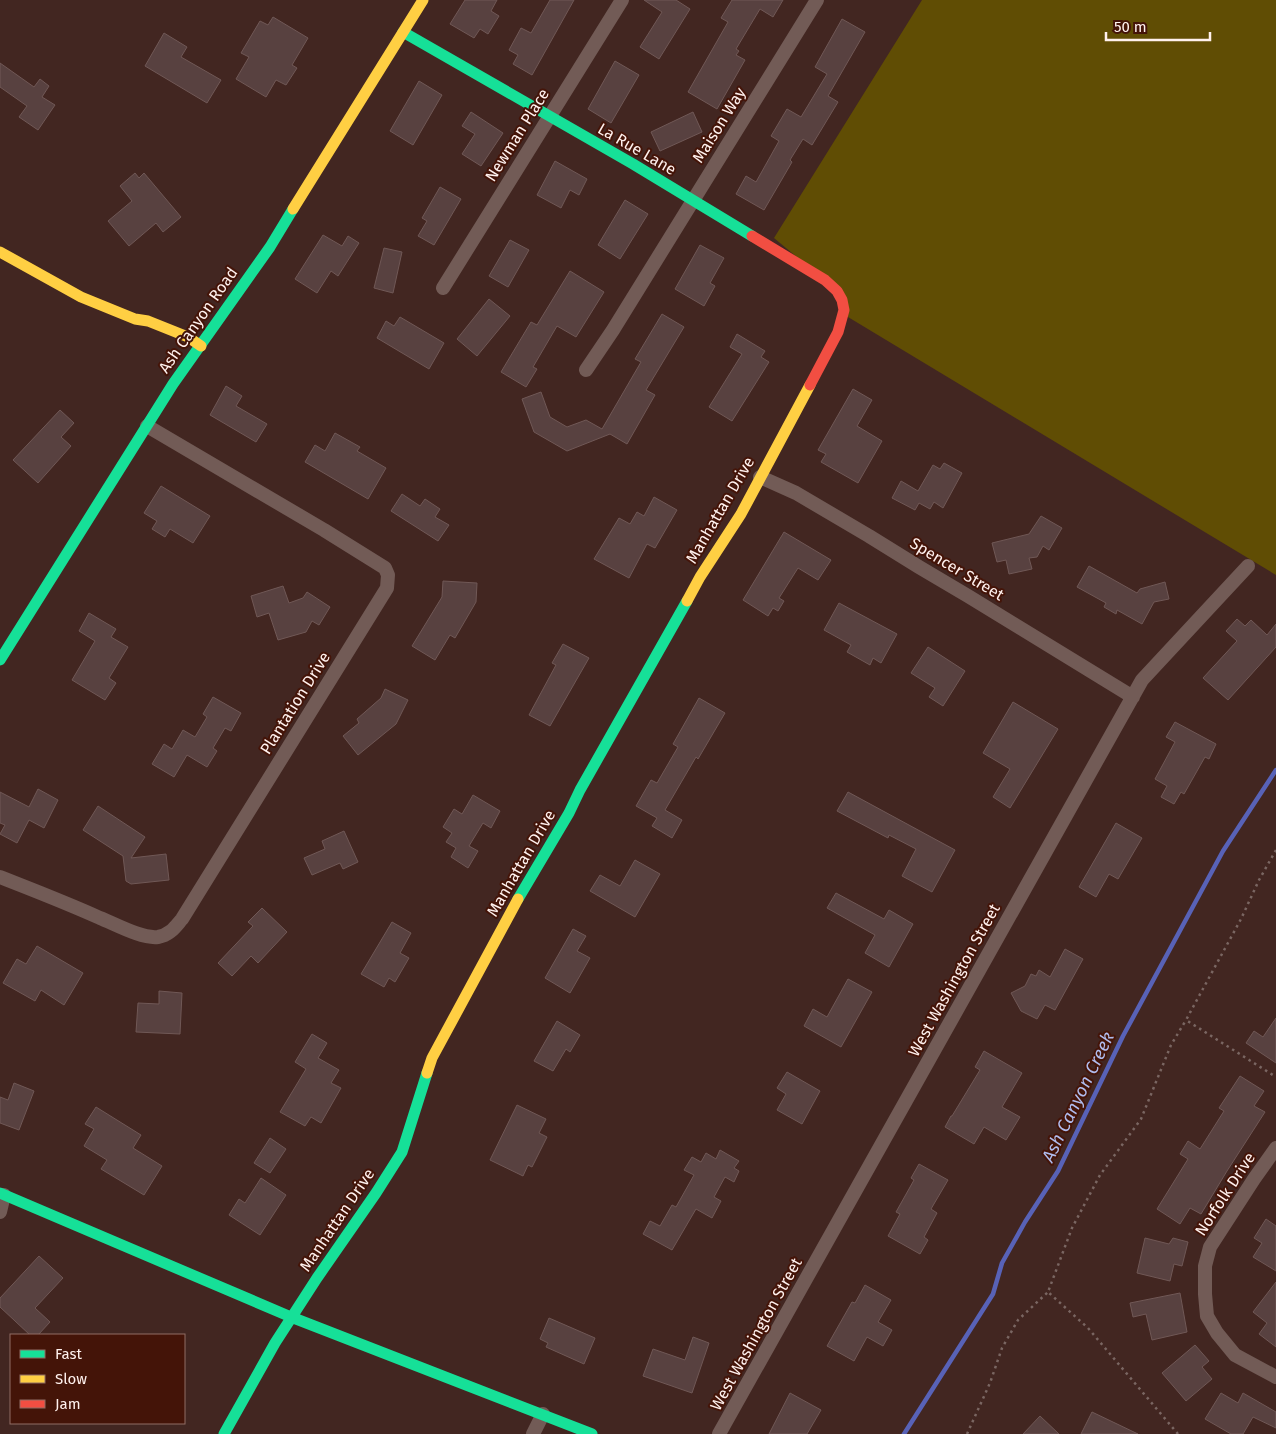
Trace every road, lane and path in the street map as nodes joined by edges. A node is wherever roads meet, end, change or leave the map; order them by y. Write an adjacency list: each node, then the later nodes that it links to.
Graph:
1 (423, 0): 4 (street, Ash Canyon Road)
2 (622, 0): 5 (street, Newman Place)
3 (817, 0): 6 (street, Maison Way)
4 (403, 32): 5 (street, La Rue Lane); 10 (street, Ash Canyon Road)
5 (549, 116): 6 (street, La Rue Lane); 8 (street, Newman Place)
6 (693, 201): 9 (street, La Rue Lane); 11 (street, Maison Way)
7 (0, 252): 10 (street)
8 (443, 288)
9 (844, 305): 13 (street, Manhattan Drive)
10 (201, 346): 12 (street, Ash Canyon Road)
11 (586, 370)
12 (148, 426): 15 (street, Ash Canyon Road); 18 (street, Plantation Drive)
13 (760, 477): 16 (street, Spencer Street); 25 (street, Manhattan Drive)
14 (1248, 566): 16 (street, West Washington Street)
15 (1, 654)
16 (1132, 697): 31 (street, West Washington Street)
17 (1276, 850): 19 (path)
18 (0, 877)
19 (1186, 1020): 20 (path); 24 (path)
20 (1276, 1077)
21 (1276, 1148): 26 (street, Norfolk Drive)
22 (2, 1194): 23 (street); 25 (street)
23 (0, 1212)
24 (1048, 1292): 32 (path); 33 (path)
25 (291, 1317): 27 (street); 28 (street, Manhattan Drive)
26 (1276, 1377)
27 (543, 1414): 29 (street); 30 (street)
28 (224, 1434)
29 (533, 1434)
30 (592, 1434)
31 (720, 1434)
32 (967, 1434)
33 (1178, 1434)

